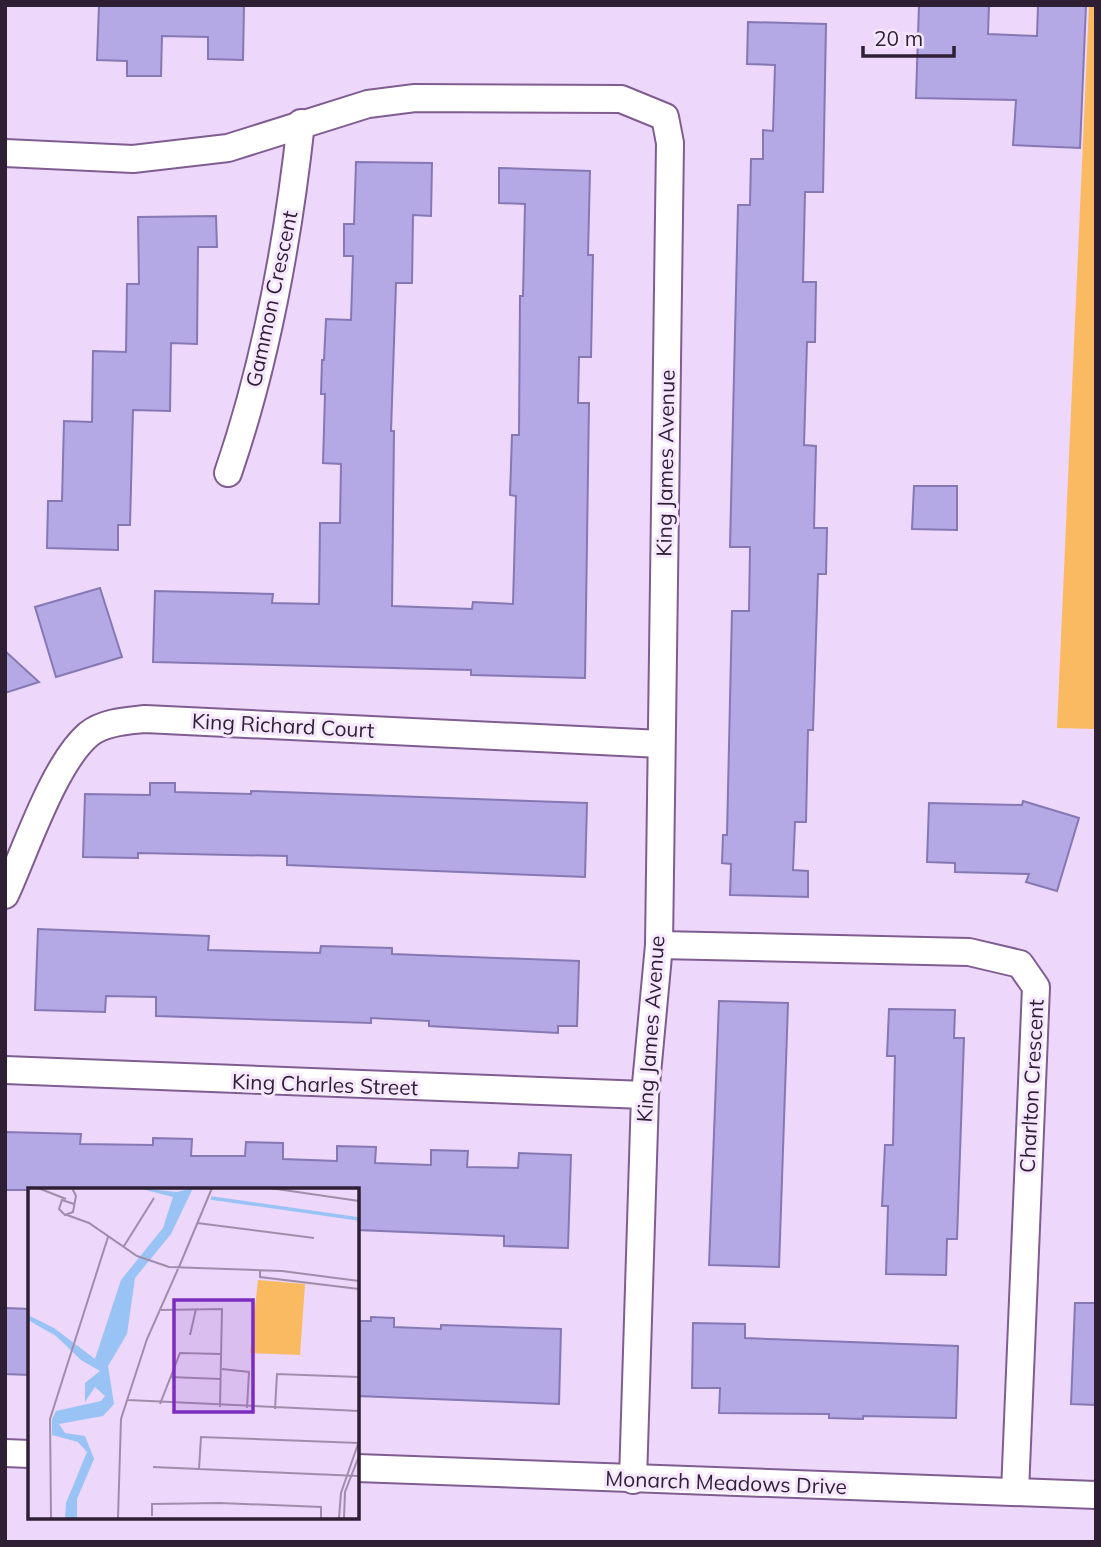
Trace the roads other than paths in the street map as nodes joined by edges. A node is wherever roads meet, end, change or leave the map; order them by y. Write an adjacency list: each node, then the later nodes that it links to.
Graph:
1 (300, 123): 2 (street, King James Avenue); 3 (street, Gammon Crescent); 4 (street, King James Avenue)
2 (5, 153)
3 (228, 473)
4 (661, 744): 5 (street, King Richard Court); 6 (street, King James Avenue)
5 (5, 895)
6 (659, 945): 8 (street, King James Avenue); 13 (street, Charlton Crescent)
7 (5, 1070): 8 (street, King Charles Street)
8 (645, 1095): 12 (street, King James Avenue)
9 (5, 1453): 10 (street)
10 (28, 1454)
11 (359, 1468): 12 (street, Monarch Meadows Drive)
12 (633, 1480): 13 (street, Monarch Meadows Drive)
13 (1015, 1492): 14 (street, Monarch Meadows Drive)
14 (1096, 1495)

